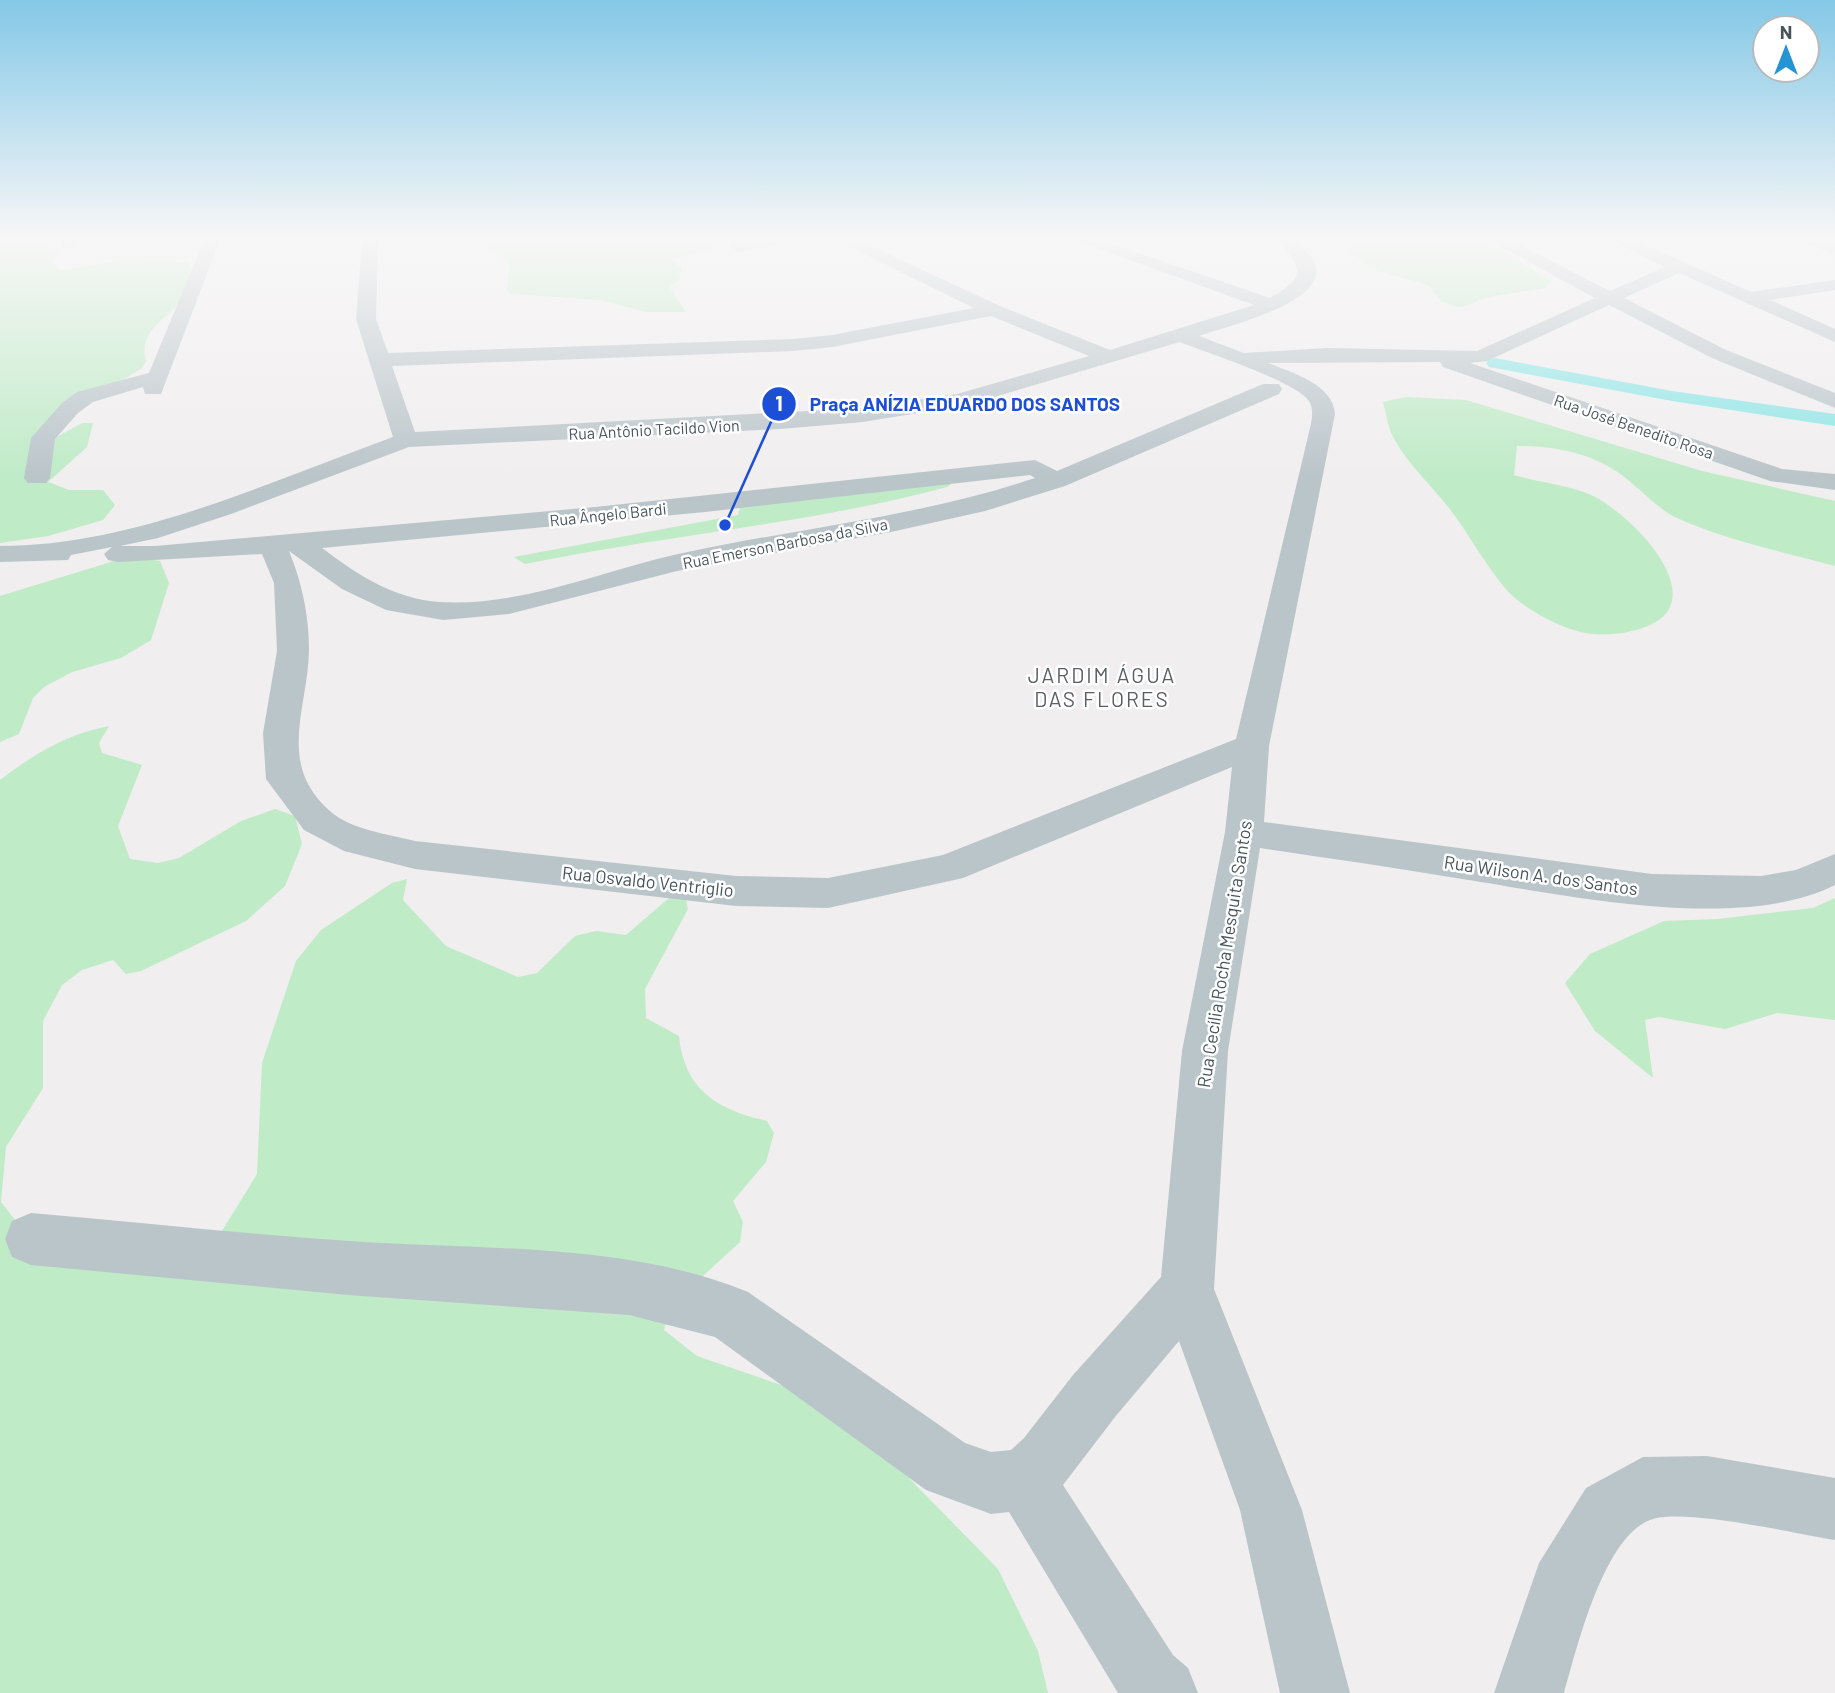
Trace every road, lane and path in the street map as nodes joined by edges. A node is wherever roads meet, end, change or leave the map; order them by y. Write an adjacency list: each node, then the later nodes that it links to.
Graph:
1 (181, 319): 21 (street)
2 (366, 319): 16 (street)
3 (946, 319): 16 (street)
4 (1015, 319): 14 (street)
5 (1230, 319): 10 (street, Rua Antônio Tacildo Vion)
6 (1565, 319): 15 (street)
7 (1650, 319): 18 (street)
8 (1796, 319): 9 (street)
9 (1835, 336)
10 (1173, 338): 13 (street); 14 (street, Rua Antônio Tacildo Vion); 17 (street)
11 (1327, 354): 12 (street); 15 (street); 17 (street)
12 (1298, 355): 13 (street); 17 (street)
13 (1230, 356): 17 (street)
14 (1110, 357): 19 (street, Rua Antônio Tacildo Vion)
15 (1435, 358): 22 (street, Rua José Benedito Rosa)
16 (379, 360): 19 (street)
17 (1273, 379): 20 (street, Rua Emerson Barbosa da Silva); 26 (street, Rua Cecília Rocha Mesquita Santos)
18 (1835, 401)
19 (405, 440): 23 (street, Rua Antônio Tacildo Vion)
20 (1045, 474): 24 (street, Rua Ângelo Bardi); 24 (street, Rua Emerson Barbosa da Silva)
21 (37, 478)
22 (1835, 482)
23 (152, 543): 24 (street, Rua Ângelo Bardi); 25 (street, Rua Ângelo Bardi)
24 (286, 544): 26 (street, Rua Osvaldo Ventriglio)
25 (0, 554)
26 (1252, 746): 27 (street, Rua Cecília Rocha Mesquita Santos)
27 (1244, 832): 28 (street, Rua Wilson A. dos Santos); 30 (street, Rua Cecília Rocha Mesquita Santos)
28 (1835, 868)
29 (31, 1239): 31 (street)
30 (1187, 1289): 31 (street); 34 (street, Rua Cecília Rocha Mesquita Santos)
31 (1024, 1479): 33 (street)
32 (1835, 1509): 35 (street)
33 (1163, 1693)
34 (1315, 1693)
35 (1529, 1693)

